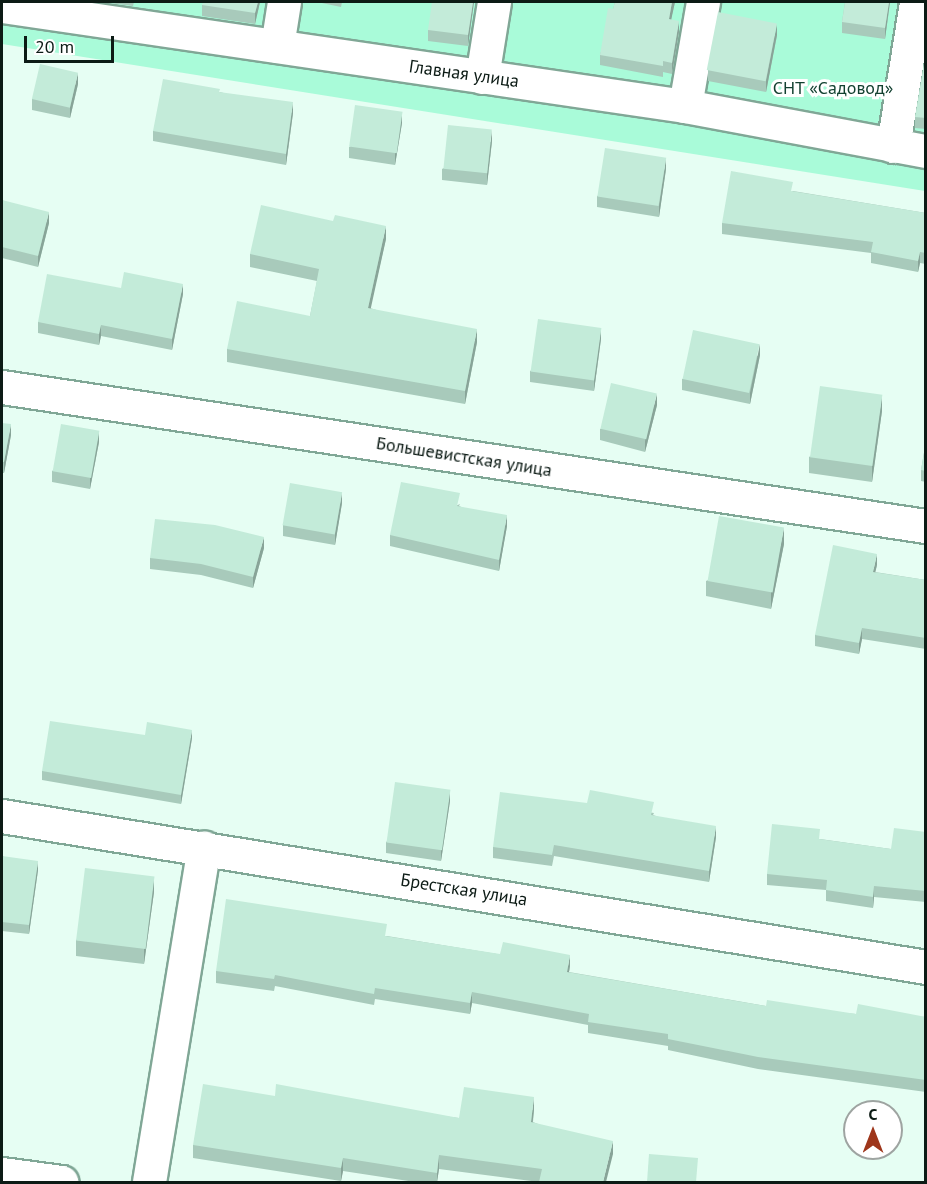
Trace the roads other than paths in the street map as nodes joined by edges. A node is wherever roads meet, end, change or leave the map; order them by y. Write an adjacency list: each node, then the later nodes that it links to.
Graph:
1 (284, 2): 7 (street)
2 (494, 2): 8 (street)
3 (703, 2): 9 (street)
4 (916, 2): 10 (street)
5 (2, 6): 6 (street, Главная улица)
6 (74, 9): 7 (street, Главная улица)
7 (277, 46): 8 (street, Главная улица)
8 (482, 77): 9 (street, Главная улица)
9 (685, 106): 10 (street, Главная улица)
10 (893, 146): 11 (street, Главная улица)
11 (926, 151)
12 (2, 387): 13 (street, Большевистская улица)
13 (926, 526)
14 (2, 816): 15 (street, Брестская улица)
15 (204, 847): 16 (street, Брестская улица); 19 (street)
16 (926, 966)
17 (2, 1174): 18 (street)
18 (61, 1182)
19 (149, 1182)

